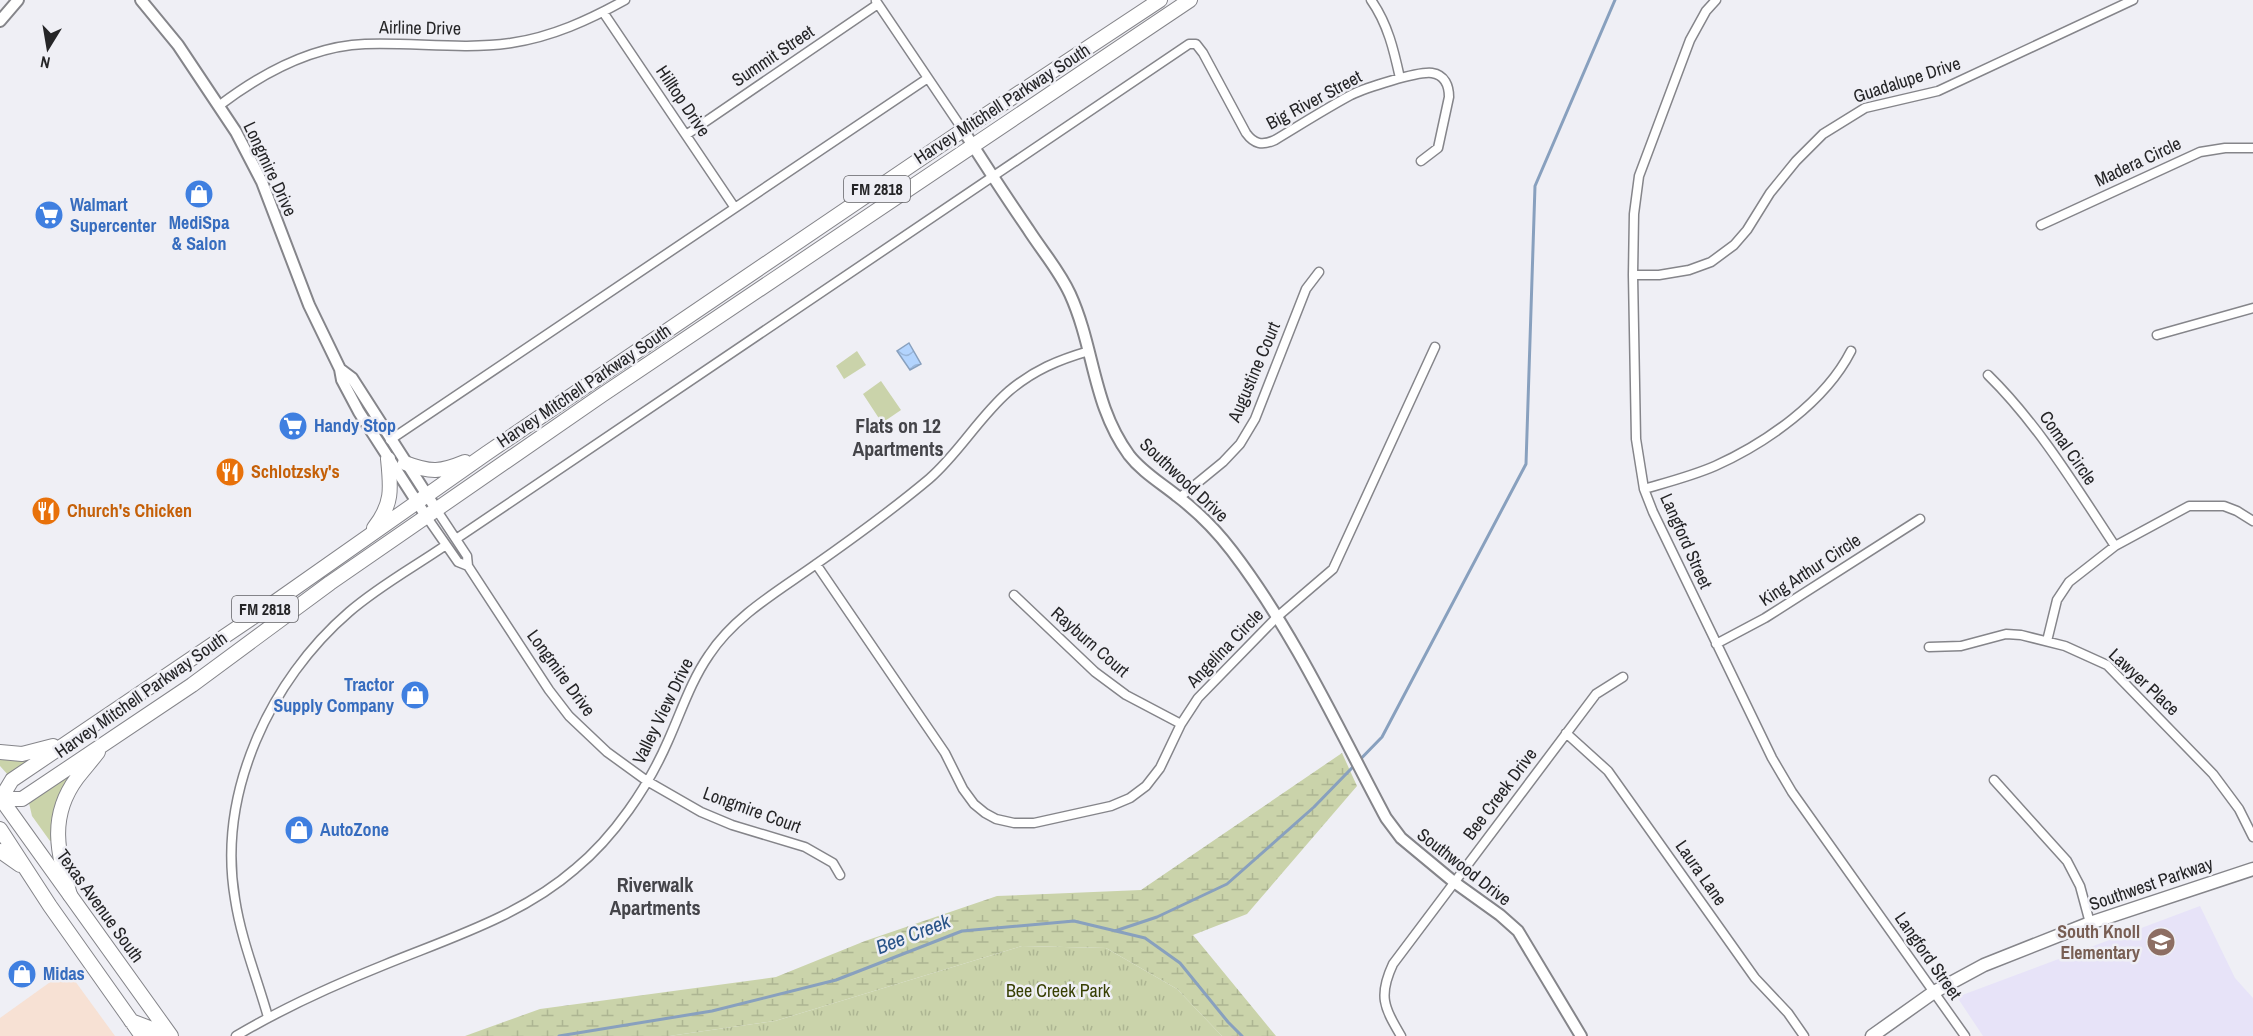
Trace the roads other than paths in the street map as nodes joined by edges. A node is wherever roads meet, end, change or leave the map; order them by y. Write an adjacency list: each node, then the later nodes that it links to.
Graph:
1 (141, 0): 15 (street, Longmire Drive)
2 (626, 0): 11 (street, Airline Drive)
3 (1160, 0): 16 (main road, Harvey Mitchell Parkway South / FM 2818)
4 (1190, 0): 18 (main road, Harvey Mitchell Parkway South / FM 2818)
5 (1371, 0): 14 (street)
6 (1716, 0): 25 (street, Langford Street)
7 (2133, 0): 25 (street, Guadalupe Drive)
8 (877, 2): 13 (street, Southwood Drive); 17 (street, Summit Street)
9 (15, 3): 10 (street); 12 (street)
10 (0, 11)
11 (603, 12): 15 (street, Airline Drive); 17 (street, Hilltop Drive)
12 (0, 21)
13 (928, 78): 16 (street, Southwood Drive); 22 (street)
14 (1400, 78): 20 (street, Big River Street); 21 (street, Big River Street)
15 (220, 105): 31 (street, Longmire Drive)
16 (963, 130): 18 (street, Southwood Drive); 34 (main road, Harvey Mitchell Parkway South / FM 2818)
17 (686, 135): 22 (street, Hilltop Drive)
18 (972, 144): 21 (street, Southwood Drive); 40 (main road, Harvey Mitchell Parkway South / FM 2818)
19 (2253, 148): 23 (street, Madera Circle)
20 (1421, 160)
21 (993, 176): 29 (street, Southwood Drive); 44 (street)
22 (735, 208): 33 (street)
23 (2041, 225)
24 (1319, 272): 38 (street, Augustine Court)
25 (1633, 275): 37 (street, Langford Street)
26 (2253, 308): 27 (street)
27 (2157, 334)
28 (1435, 347): 50 (street, Angelina Circle)
29 (1089, 351): 38 (street, Southwood Drive); 47 (street, Valley View Drive)
30 (1851, 351): 37 (street)
31 (340, 369): 33 (street, Longmire Drive); 35 (street, Longmire Drive)
32 (1988, 375): 46 (street, Comal Circle)
33 (390, 440): 36 (street, Longmire Drive)
34 (487, 453): 36 (main road); 39 (main road, Harvey Mitchell Parkway South / FM 2818)
35 (388, 459): 39 (street, Longmire Drive); 43 (main road)
36 (405, 463): 39 (street, Longmire Drive)
37 (1644, 489): 52 (street, Langford Street)
38 (1179, 498): 50 (street, Southwood Drive)
39 (422, 499): 40 (street, Longmire Drive); 43 (main road, Harvey Mitchell Parkway South / FM 2818)
40 (431, 513): 44 (street, Longmire Drive); 45 (street, Longmire Drive); 58 (main road, Harvey Mitchell Parkway South / FM 2818)
41 (1920, 519): 52 (street, King Arthur Circle)
42 (2253, 521): 46 (street)
43 (365, 538): 57 (main road, Harvey Mitchell Parkway South / FM 2818)
44 (456, 539): 48 (street, Longmire Drive)
45 (446, 545): 48 (street, Longmire Drive); 73 (street)
46 (2115, 546): 51 (street)
47 (816, 564): 55 (street, Angelina Circle); 61 (street, Valley View Drive)
48 (468, 566): 61 (street, Longmire Drive)
49 (1014, 595): 55 (street, Rayburn Court)
50 (1277, 617): 55 (street, Angelina Circle); 69 (street, Southwood Drive)
51 (2047, 641): 53 (street, Lawyer Place); 64 (street, Lawyer Place)
52 (1716, 644): 72 (street, Langford Street)
53 (1929, 647)
54 (1623, 677): 56 (street, Bee Creek Drive)
55 (1181, 724)
56 (1566, 734): 69 (street, Bee Creek Drive); 81 (street, Laura Lane)
57 (71, 739): 59 (main road); 62 (main road, Harvey Mitchell Parkway South / FM 2818)
58 (104, 743): 62 (main road, Harvey Mitchell Parkway South / FM 2818); 70 (main road)
59 (0, 753)
60 (1994, 780): 71 (street)
61 (647, 781): 68 (street, Longmire Court); 73 (street, Valley View Drive)
62 (0, 799): 70 (main road, Texas Avenue South)
63 (0, 829): 67 (main road)
64 (2253, 837)
65 (0, 851): 67 (main road)
66 (2253, 868): 71 (main road, Southwest Parkway)
67 (27, 870): 74 (main road)
68 (840, 875)
69 (1454, 882): 79 (street, Bee Creek Drive); 80 (street, Southwood Drive)
70 (70, 895): 77 (main road, Texas Avenue South)
71 (2090, 924): 72 (main road, Southwest Parkway)
72 (1934, 992): 82 (main road, Southwest Parkway); 83 (street, Langford Street)
73 (268, 1017): 78 (street, Valley View Drive)
74 (131, 1021): 75 (main road); 76 (main road)
75 (142, 1036)
76 (157, 1036)
77 (171, 1036)
78 (236, 1036)
79 (1401, 1036)
80 (1581, 1036)
81 (1804, 1036)
82 (1872, 1036)
83 (1965, 1036)

